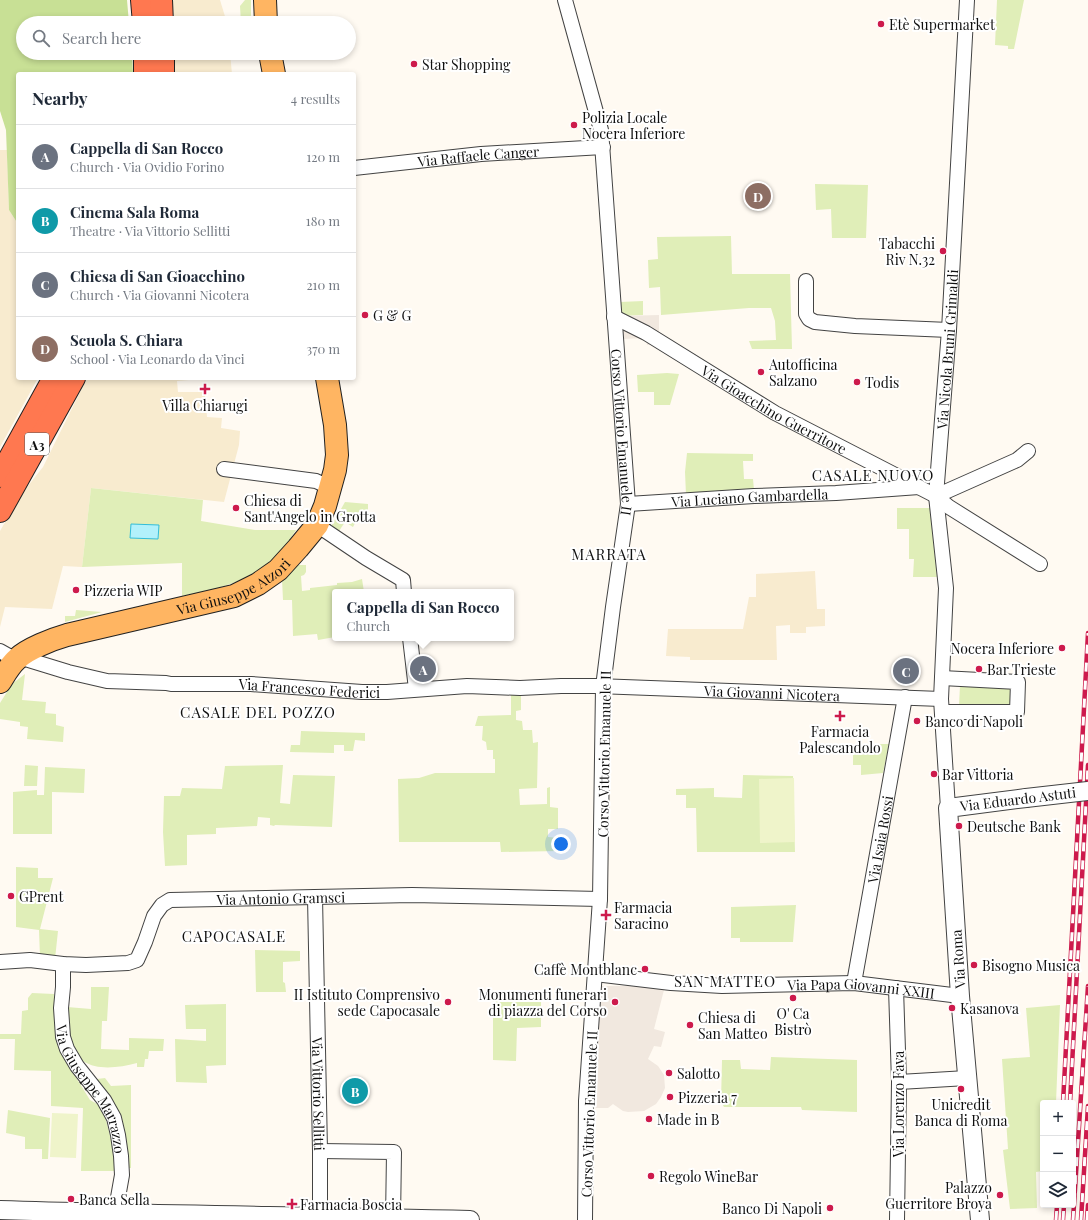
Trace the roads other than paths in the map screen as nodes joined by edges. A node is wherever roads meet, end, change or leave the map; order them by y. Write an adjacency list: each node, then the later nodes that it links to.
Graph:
1 (142, 0): 6 (highway)
2 (161, 0): 7 (highway)
3 (265, 0): 8 (main road)
4 (566, 0): 15 (street, Corso Vittorio Emanuele II)
5 (968, 0): 19 (street, Via Nicola Bruni Grimaldi)
6 (143, 16)
7 (162, 16)
8 (266, 16)
9 (144, 60): 12 (highway)
10 (163, 60): 13 (highway)
11 (271, 60): 14 (main road)
12 (145, 72)
13 (163, 72)
14 (274, 72)
15 (603, 147): 16 (street, Via Raffaele Canger); 18 (street, Corso Vittorio Emanuele II)
16 (356, 168)
17 (806, 281): 19 (street)
18 (614, 317): 26 (street, Via Gioacchino Guerritore); 29 (street, Corso Vittorio Emanuele II)
19 (949, 330): 28 (street, Via Nicola Bruni Grimaldi)
20 (53, 380): 25 (highway, A3)
21 (73, 380): 30 (highway, A3)
22 (327, 380): 27 (main road, Via Giuseppe Atzori)
23 (1028, 451): 28 (street)
24 (224, 469): 27 (street)
25 (0, 476)
26 (919, 487): 28 (street, Via Gioacchino Guerritore); 29 (street, Via Luciano Gambardella)
27 (331, 488): 31 (main road, Via Giuseppe Atzori)
28 (936, 496): 32 (street, Via Gioacchino Guerritore); 36 (street, Via Nicola Bruni Grimaldi)
29 (628, 504): 38 (street, Corso Vittorio Emanuele II)
30 (0, 510)
31 (317, 525): 33 (street); 35 (main road, Via Giuseppe Atzori)
32 (1040, 564)
33 (404, 589)
34 (410, 641): 39 (street)
35 (12, 656): 37 (main road, Via Giuseppe Atzori); 39 (street, Via Francesco Federici)
36 (942, 678): 41 (street, Via Nicola Bruni Grimaldi); 41 (street, Via Giovanni Nicotera)
37 (0, 682)
38 (603, 687): 39 (street, Via Francesco Federici); 40 (street, Via Giovanni Nicotera); 45 (street, Corso Vittorio Emanuele II)
39 (416, 689)
40 (905, 697): 41 (street, Via Giovanni Nicotera); 49 (street, Via Isaia Rossi)
41 (942, 705): 43 (street, Via Roma)
42 (1088, 791): 43 (street, Via Eduardo Astuti, bridge)
43 (948, 808): 51 (street, Via Roma)
44 (315, 897): 45 (street, Via Antonio Gramsci); 47 (street, Via Antonio Gramsci); 54 (street, Via Vittorio Sellitti)
45 (600, 898): 48 (street, Corso Vittorio Emanuele II)
46 (0, 962): 47 (street, Via Antonio Gramsci)
47 (63, 964): 57 (street, Via Giuseppe Marrazzo)
48 (595, 974): 49 (street, Via Papa Giovanni XXIII); 62 (street, Corso Vittorio Emanuele II)
49 (854, 983): 50 (street, Via Papa Giovanni XXIII)
50 (896, 988): 51 (street, Via Papa Giovanni XXIII); 53 (street, Via Lorenzo Fava)
51 (960, 996): 52 (street, Via Roma)
52 (967, 1078): 53 (street); 55 (street, Via Roma)
53 (899, 1082): 63 (street, Via Lorenzo Fava)
54 (320, 1151): 58 (street, Via Vittorio Sellitti); 59 (street)
55 (977, 1202): 64 (street); 65 (street, Via Roma)
56 (0, 1210): 57 (street)
57 (114, 1217): 58 (street)
58 (320, 1218): 59 (street)
59 (393, 1219): 60 (street)
60 (433, 1220): 61 (street)
61 (470, 1220)
62 (585, 1220)
63 (897, 1220)
64 (974, 1220)
65 (980, 1220)

